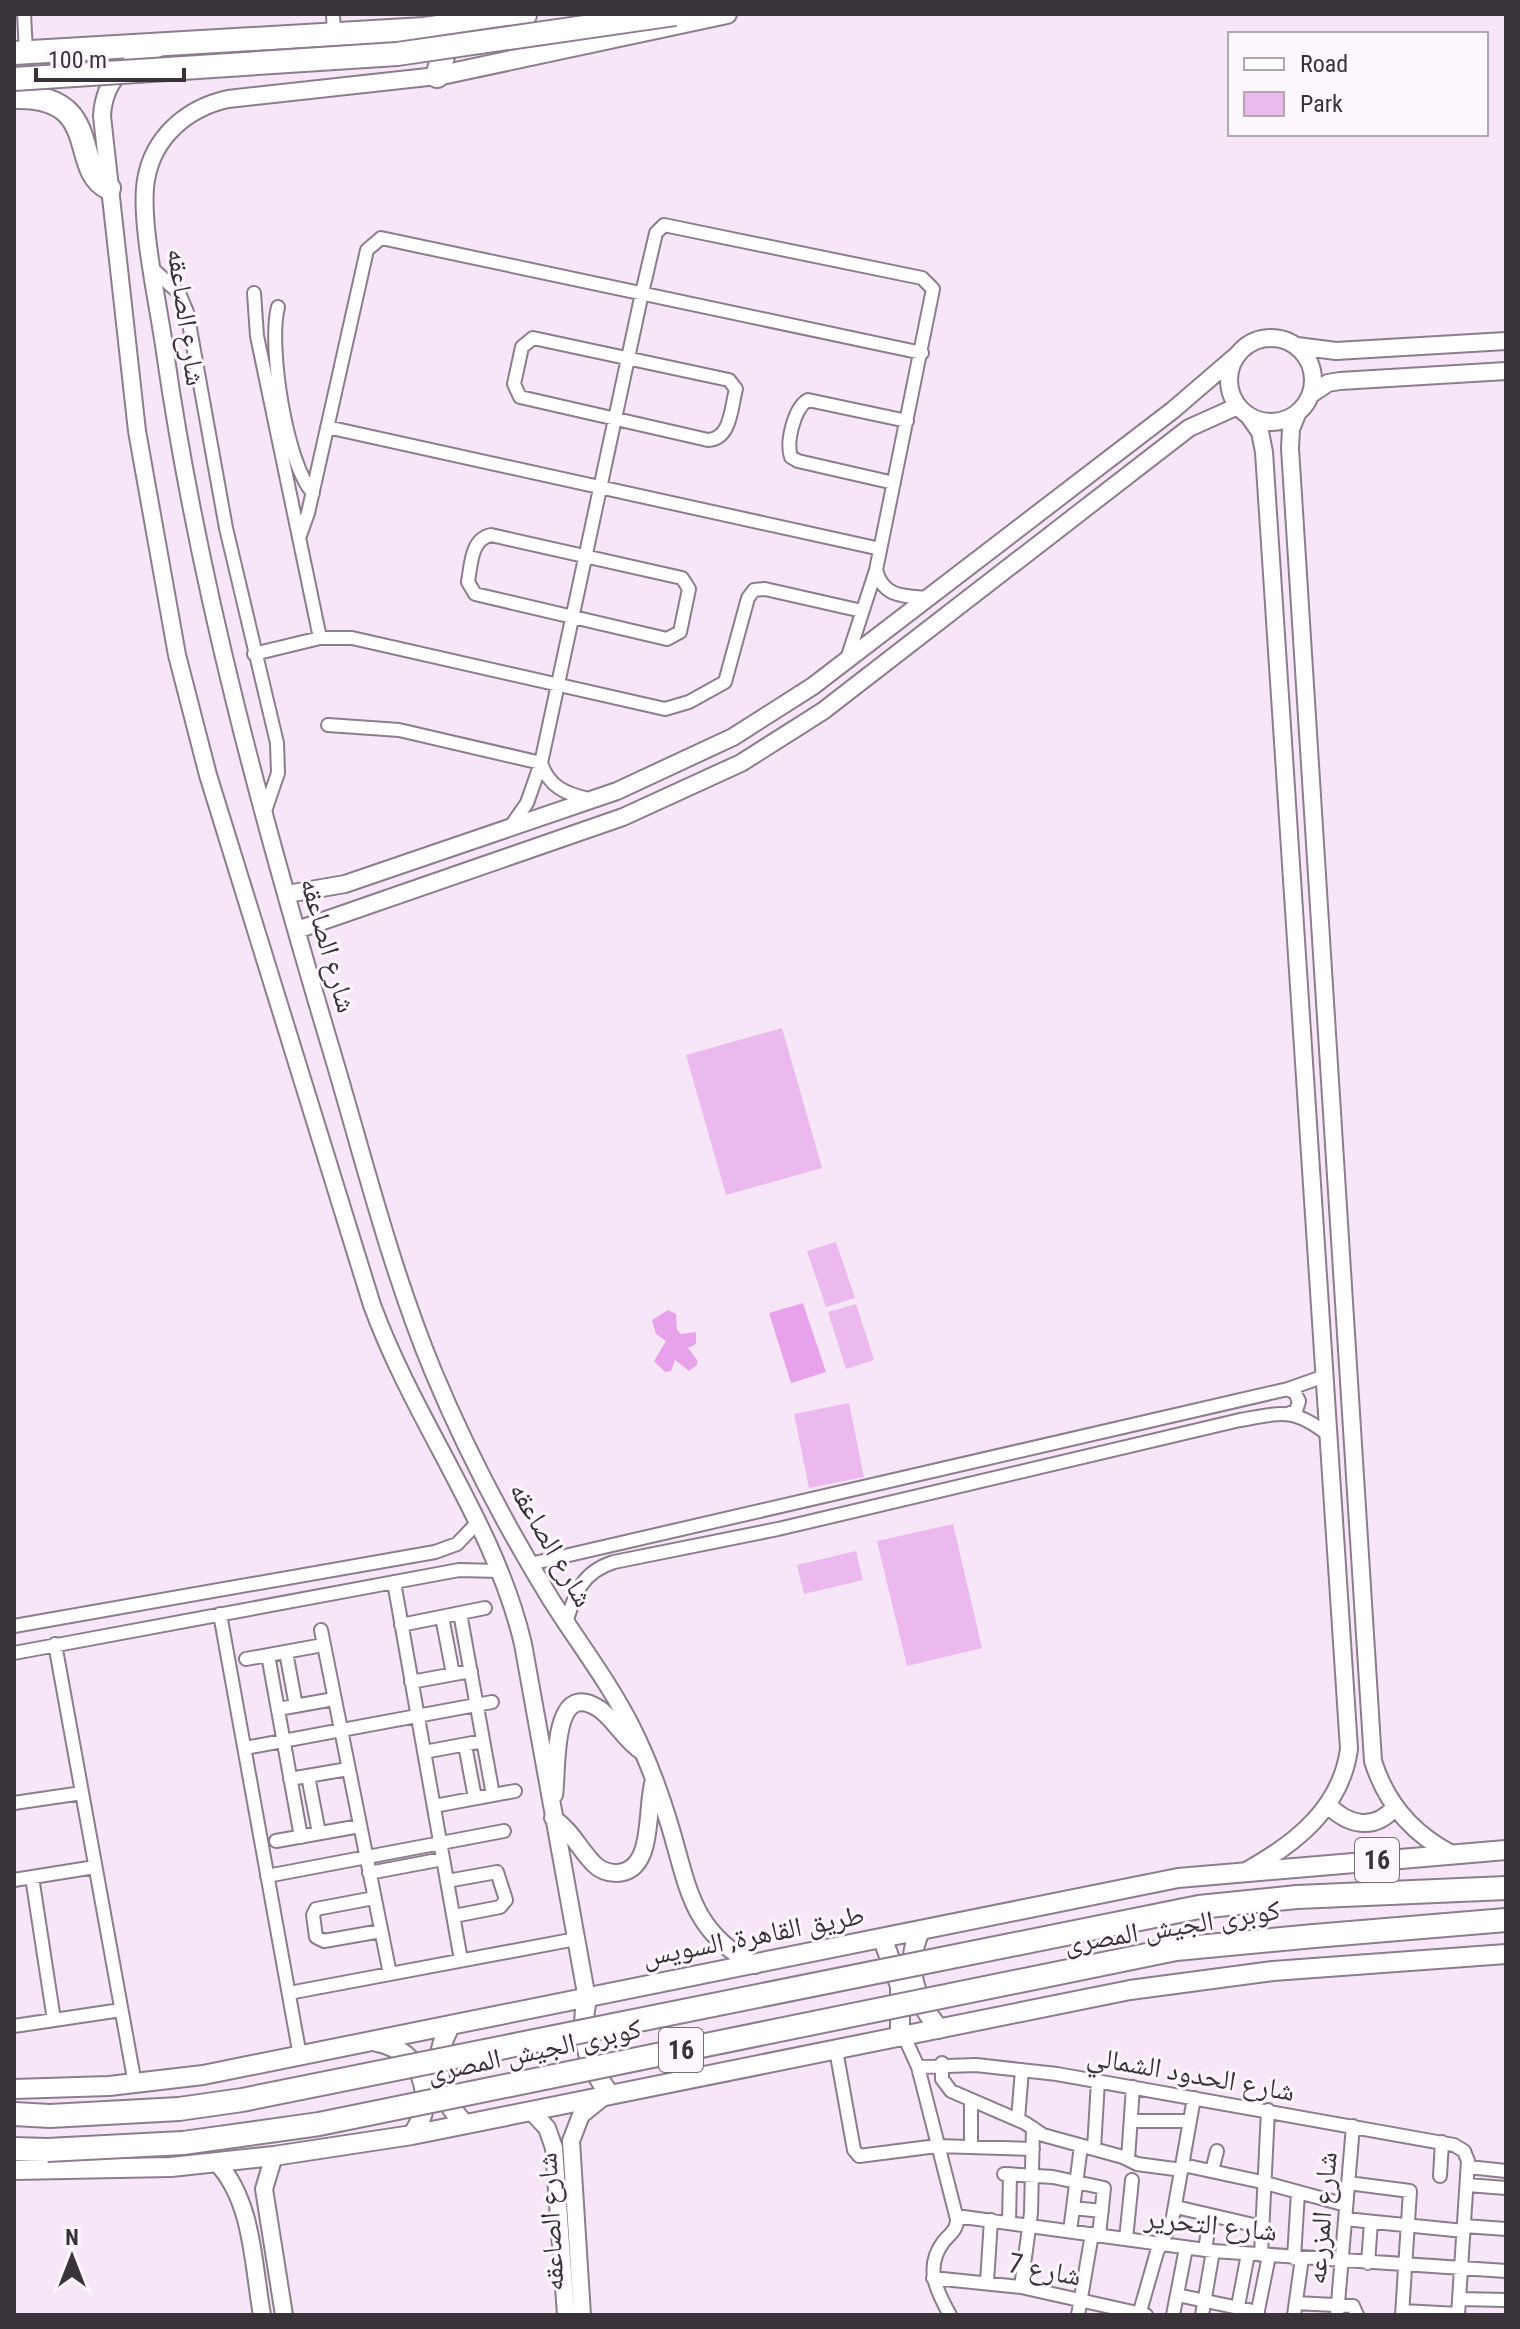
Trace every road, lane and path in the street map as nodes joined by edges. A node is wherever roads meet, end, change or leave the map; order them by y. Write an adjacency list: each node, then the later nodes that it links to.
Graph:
1 (24, 14): 9 (street)
2 (527, 14): 5 (highway)
3 (675, 14): 11 (highway, bridge)
4 (727, 14): 10 (main road)
5 (428, 22): 6 (highway); 10 (highway)
6 (334, 24): 7 (highway)
7 (168, 44): 8 (highway); 12 (street, شارع الصاعقه)
8 (51, 51): 9 (highway); 11 (highway)
9 (20, 53)
10 (437, 76): 13 (street, شارع الصاعقه)
11 (17, 91): 12 (highway)
12 (109, 188): 54 (street, شارع الصاعقه)
13 (154, 270): 40 (street); 46 (street, شارع الصاعقه)
14 (254, 293): 32 (street)
15 (642, 293): 19 (street); 19 (street); 21 (street); 28 (street)
16 (278, 307): 31 (street)
17 (1506, 341): 18 (street)
18 (1296, 346): 20 (street); 23 (street)
19 (922, 353): 27 (street)
20 (1237, 355): 24 (street); 36 (street)
21 (628, 358): 26 (street); 26 (street); 26 (street)
22 (1506, 371): 23 (street)
23 (1310, 395): 25 (street)
24 (1243, 410): 25 (street); 49 (street); 50 (street)
25 (1298, 412): 103 (street)
26 (614, 419): 30 (street)
27 (907, 421): 29 (street); 29 (street)
28 (327, 427): 30 (street); 31 (street)
29 (894, 483): 35 (street)
30 (600, 487): 33 (street); 34 (street)
31 (313, 493): 32 (street)
32 (299, 538): 39 (street)
33 (876, 548)
34 (586, 556): 38 (street); 38 (street); 38 (street)
35 (876, 570): 36 (street); 37 (street)
36 (927, 598): 41 (street)
37 (862, 611): 41 (street); 42 (street)
38 (572, 617): 42 (street)
39 (320, 638): 40 (street); 42 (street)
40 (254, 654): 46 (street)
41 (847, 659): 45 (street)
42 (557, 685): 44 (street)
43 (328, 725): 44 (street)
44 (541, 763): 45 (street); 47 (street)
45 (591, 800): 47 (street)
46 (265, 811): 48 (street, شارع الصاعقه)
47 (509, 828): 48 (street)
48 (287, 894): 49 (street, شارع الصاعقه)
49 (297, 930): 57 (street, شارع الصاعقه)
50 (1325, 1376): 51 (street); 53 (street)
51 (1288, 1389): 52 (street); 56 (street)
52 (1290, 1413): 53 (street); 60 (street)
53 (1327, 1434): 101 (street)
54 (477, 1523): 55 (street); 59 (street, شارع الصاعقه)
55 (451, 1547): 58 (street); 68 (street)
56 (579, 1551): 57 (street); 60 (street)
57 (530, 1564): 66 (street, شارع الصاعقه)
58 (459, 1570): 59 (street); 61 (street)
59 (500, 1571): 104 (street, شارع الصاعقه)
60 (592, 1571): 66 (street)
61 (394, 1582): 64 (street); 67 (street)
62 (485, 1608): 63 (street)
63 (460, 1613): 65 (street); 76 (street)
64 (220, 1614): 70 (street); 89 (street)
65 (442, 1617): 67 (street); 77 (street)
66 (566, 1623): 91 (street, شارع الصاعقه)
67 (401, 1625): 78 (street)
68 (14, 1626)
69 (321, 1630): 71 (street)
70 (55, 1644): 73 (street); 97 (street)
71 (323, 1645): 72 (street); 79 (street)
72 (286, 1652): 74 (street); 81 (street)
73 (14, 1653)
74 (268, 1655): 75 (street); 83 (street)
75 (246, 1659)
76 (471, 1671): 77 (street); 82 (street)
77 (453, 1674): 78 (street)
78 (411, 1682): 84 (street)
79 (334, 1699): 81 (street); 85 (street)
80 (492, 1702): 82 (street)
81 (296, 1706): 83 (street)
82 (477, 1706): 84 (street); 87 (street)
83 (278, 1709): 86 (street)
84 (418, 1716): 85 (street); 90 (street)
85 (340, 1730): 86 (street); 92 (street)
86 (283, 1740): 89 (street); 94 (street)
87 (483, 1741): 88 (street); 98 (street)
88 (465, 1745): 90 (street); 99 (street)
89 (245, 1748): 118 (street)
90 (424, 1752): 102 (street)
91 (644, 1753): 95 (street, شارع الصاعقه); 104 (street)
92 (348, 1769): 93 (street); 105 (street)
93 (308, 1776): 94 (street); 107 (street)
94 (290, 1779): 108 (street)
95 (655, 1779): 104 (street); 132 (street, شارع الصاعقه)
96 (515, 1791): 98 (street)
97 (82, 1793): 100 (street); 115 (street)
98 (493, 1795): 99 (street)
99 (475, 1798): 102 (street)
100 (14, 1803)
101 (1328, 1805): 103 (street); 116 (street)
102 (434, 1806): 110 (street)
103 (1395, 1807): 112 (street)
104 (552, 1813): 128 (street, شارع الصاعقه)
105 (360, 1826): 107 (street); 113 (street)
106 (504, 1831): 110 (street)
107 (319, 1833): 108 (street)
108 (301, 1837): 109 (street)
109 (276, 1841)
110 (440, 1843): 113 (street); 114 (street)
111 (1506, 1850): 112 (main road, طريق القاهرة, السويس / 16)
112 (1450, 1853): 116 (main road, طريق القاهرة, السويس / 16)
113 (366, 1857): 117 (street); 118 (street)
114 (443, 1859): 117 (street); 121 (street)
115 (95, 1867): 119 (street); 136 (street)
116 (1248, 1870): 127 (main road, طريق القاهرة, السويس / 16)
117 (369, 1873): 123 (street)
118 (267, 1876): 134 (street)
119 (32, 1877): 120 (street); 137 (street)
120 (14, 1880)
121 (447, 1881): 124 (street); 124 (street)
122 (1506, 1888): 157 (highway, كوبرى الجيش المصرى / 16, bridge)
123 (374, 1898): 126 (street); 126 (street)
124 (454, 1916): 131 (street)
125 (1506, 1920): 169 (highway, كوبرى الجيش المصرى / 16, bridge)
126 (381, 1931): 133 (street)
127 (919, 1933): 129 (main road, طريق القاهرة, السويس / 16); 140 (main road)
128 (576, 1939): 131 (street); 135 (street, شارع الصاعقه)
129 (883, 1940): 132 (main road, طريق القاهرة, السويس / 16); 141 (main road)
130 (1506, 1954): 140 (main road, 16)
131 (461, 1960): 133 (street)
132 (755, 1965): 135 (main road, طريق القاهرة, السويس / 16)
133 (390, 1974): 134 (street)
134 (289, 1993): 144 (street)
135 (587, 1999): 139 (main road, طريق القاهرة, السويس / 16); 152 (main road)
136 (121, 2010): 137 (street); 149 (street)
137 (54, 2020): 138 (street)
138 (14, 2026)
139 (450, 2026): 142 (main road, طريق القاهرة, السويس / 16); 161 (main road)
140 (939, 2029): 141 (main road, 16)
141 (902, 2037): 143 (main road, 16); 146 (street)
142 (377, 2042): 144 (main road, طريق القاهرة, السويس / 16); 164 (main road)
143 (836, 2050): 152 (main road, 16); 166 (street)
144 (300, 2056): 149 (main road, طريق القاهرة, السويس / 16)
145 (942, 2063): 146 (street, شارع الحدود الشمالي); 147 (street, شارع الحدود الشمالي); 154 (street)
146 (918, 2067): 166 (street)
147 (1022, 2070): 148 (street, شارع الحدود الشمالي); 158 (street)
148 (1098, 2081): 150 (street, شارع الحدود الشمالي); 168 (street)
149 (135, 2084): 151 (main road, طريق القاهرة, السويس / 16)
150 (1133, 2087): 153 (street, شارع الحدود الشمالي); 159 (street)
151 (14, 2089)
152 (609, 2093): 156 (main road, 16); 188 (street, شارع الصاعقه)
153 (1194, 2098): 155 (street, شارع الحدود الشمالي); 160 (street)
154 (971, 2100): 158 (street); 167 (street)
155 (1268, 2110): 162 (street, شارع الحدود الشمالي); 184 (street)
156 (531, 2111): 161 (main road, 16); 188 (street, شارع الصاعقه)
157 (14, 2114)
158 (1018, 2119): 163 (street)
159 (1131, 2121): 160 (street); 173 (street)
160 (1190, 2121): 175 (street)
161 (465, 2124): 164 (main road, 16)
162 (1353, 2126): 165 (street, شارع الحدود الشمالي); 185 (street, شارع المزرعه)
163 (1033, 2128): 168 (street); 170 (street)
164 (412, 2135): 172 (main road, 16)
165 (1448, 2144): 176 (street); 181 (street)
166 (937, 2146): 167 (street); 194 (street)
167 (971, 2147): 170 (street)
168 (1087, 2147): 173 (street); 183 (street)
169 (14, 2149)
170 (1033, 2149): 180 (street)
171 (1217, 2151): 178 (street)
172 (274, 2156): 174 (main road, 16); 196 (street)
173 (1128, 2159): 175 (street)
174 (217, 2163): 177 (main road, 16); 200 (street)
175 (1182, 2167): 178 (street); 191 (street)
176 (1468, 2167): 179 (street); 186 (street)
177 (14, 2170)
178 (1212, 2171): 184 (street)
179 (1506, 2171)
180 (1033, 2175): 183 (street); 201 (street); 203 (street)
181 (1440, 2176)
182 (1132, 2180): 209 (street)
183 (1077, 2181): 192 (street); 193 (street)
184 (1265, 2183): 189 (street); 204 (street)
185 (1348, 2183): 190 (street, شارع المزرعه); 202 (street)
186 (1467, 2185): 187 (street); 205 (street)
187 (1506, 2188)
188 (565, 2189): 237 (street, شارع الصاعقه); 238 (street, شارع الصاعقه)
189 (1298, 2192): 190 (street); 214 (street)
190 (1346, 2205): 197 (street, شارع المزرعه)
191 (1176, 2207): 195 (street); 210 (street)
192 (1073, 2208): 193 (street); 207 (street)
193 (1102, 2211): 208 (street)
194 (956, 2216): 198 (street, شارع التحرير); 220 (street)
195 (1210, 2217): 204 (street); 212 (street)
196 (268, 2219): 200 (street); 236 (street)
197 (1345, 2219): 199 (street); 215 (street, شارع المزرعه)
198 (991, 2220): 201 (street, شارع التحرير); 221 (street)
199 (1371, 2222): 202 (street); 216 (street)
200 (246, 2223): 235 (street)
201 (1009, 2223): 203 (street, شارع التحرير)
202 (1408, 2225): 205 (street); 217 (street)
203 (1030, 2226): 207 (street, شارع التحرير); 222 (street)
204 (1262, 2227): 213 (street)
205 (1464, 2228): 206 (street); 218 (street)
206 (1506, 2229)
207 (1070, 2231): 208 (street, شارع التحرير)
208 (1096, 2235): 209 (street, شارع التحرير); 225 (street)
209 (1126, 2239): 210 (street, شارع التحرير)
210 (1162, 2244): 211 (street, شارع التحرير); 232 (street)
211 (1186, 2248): 212 (street, شارع التحرير); 223 (street)
212 (1209, 2251): 213 (street, شارع التحرير); 226 (street)
213 (1259, 2255): 214 (street, شارع التحرير); 228 (street); 233 (street)
214 (1298, 2258): 215 (street, شارع التحرير); 229 (street)
215 (1341, 2261): 216 (street, شارع التحرير); 230 (street, شارع المزرعه)
216 (1368, 2263): 217 (street, شارع التحرير)
217 (1406, 2265): 218 (street, شارع التحرير); 231 (street)
218 (1461, 2269): 219 (street, شارع التحرير); 224 (street)
219 (1506, 2271)
220 (933, 2278): 221 (street, شارع 7); 239 (street)
221 (987, 2282): 222 (street, شارع 7)
222 (1021, 2287): 225 (street, شارع 7)
223 (1177, 2295): 226 (street); 241 (street)
224 (1459, 2299): 227 (street); 234 (street)
225 (1081, 2300): 232 (street, شارع 7); 240 (street)
226 (1205, 2300): 228 (street); 242 (street)
227 (1506, 2300)
228 (1238, 2306): 233 (street)
229 (1295, 2309): 230 (street)
230 (1337, 2310): 243 (street)
231 (1402, 2313): 234 (street)
232 (1142, 2314)
233 (1258, 2314)
234 (1458, 2314)
235 (262, 2315)
236 (284, 2315)
237 (566, 2315)
238 (582, 2315)
239 (950, 2315)
240 (1078, 2315)
241 (1173, 2315)
242 (1202, 2315)
243 (1357, 2315)

